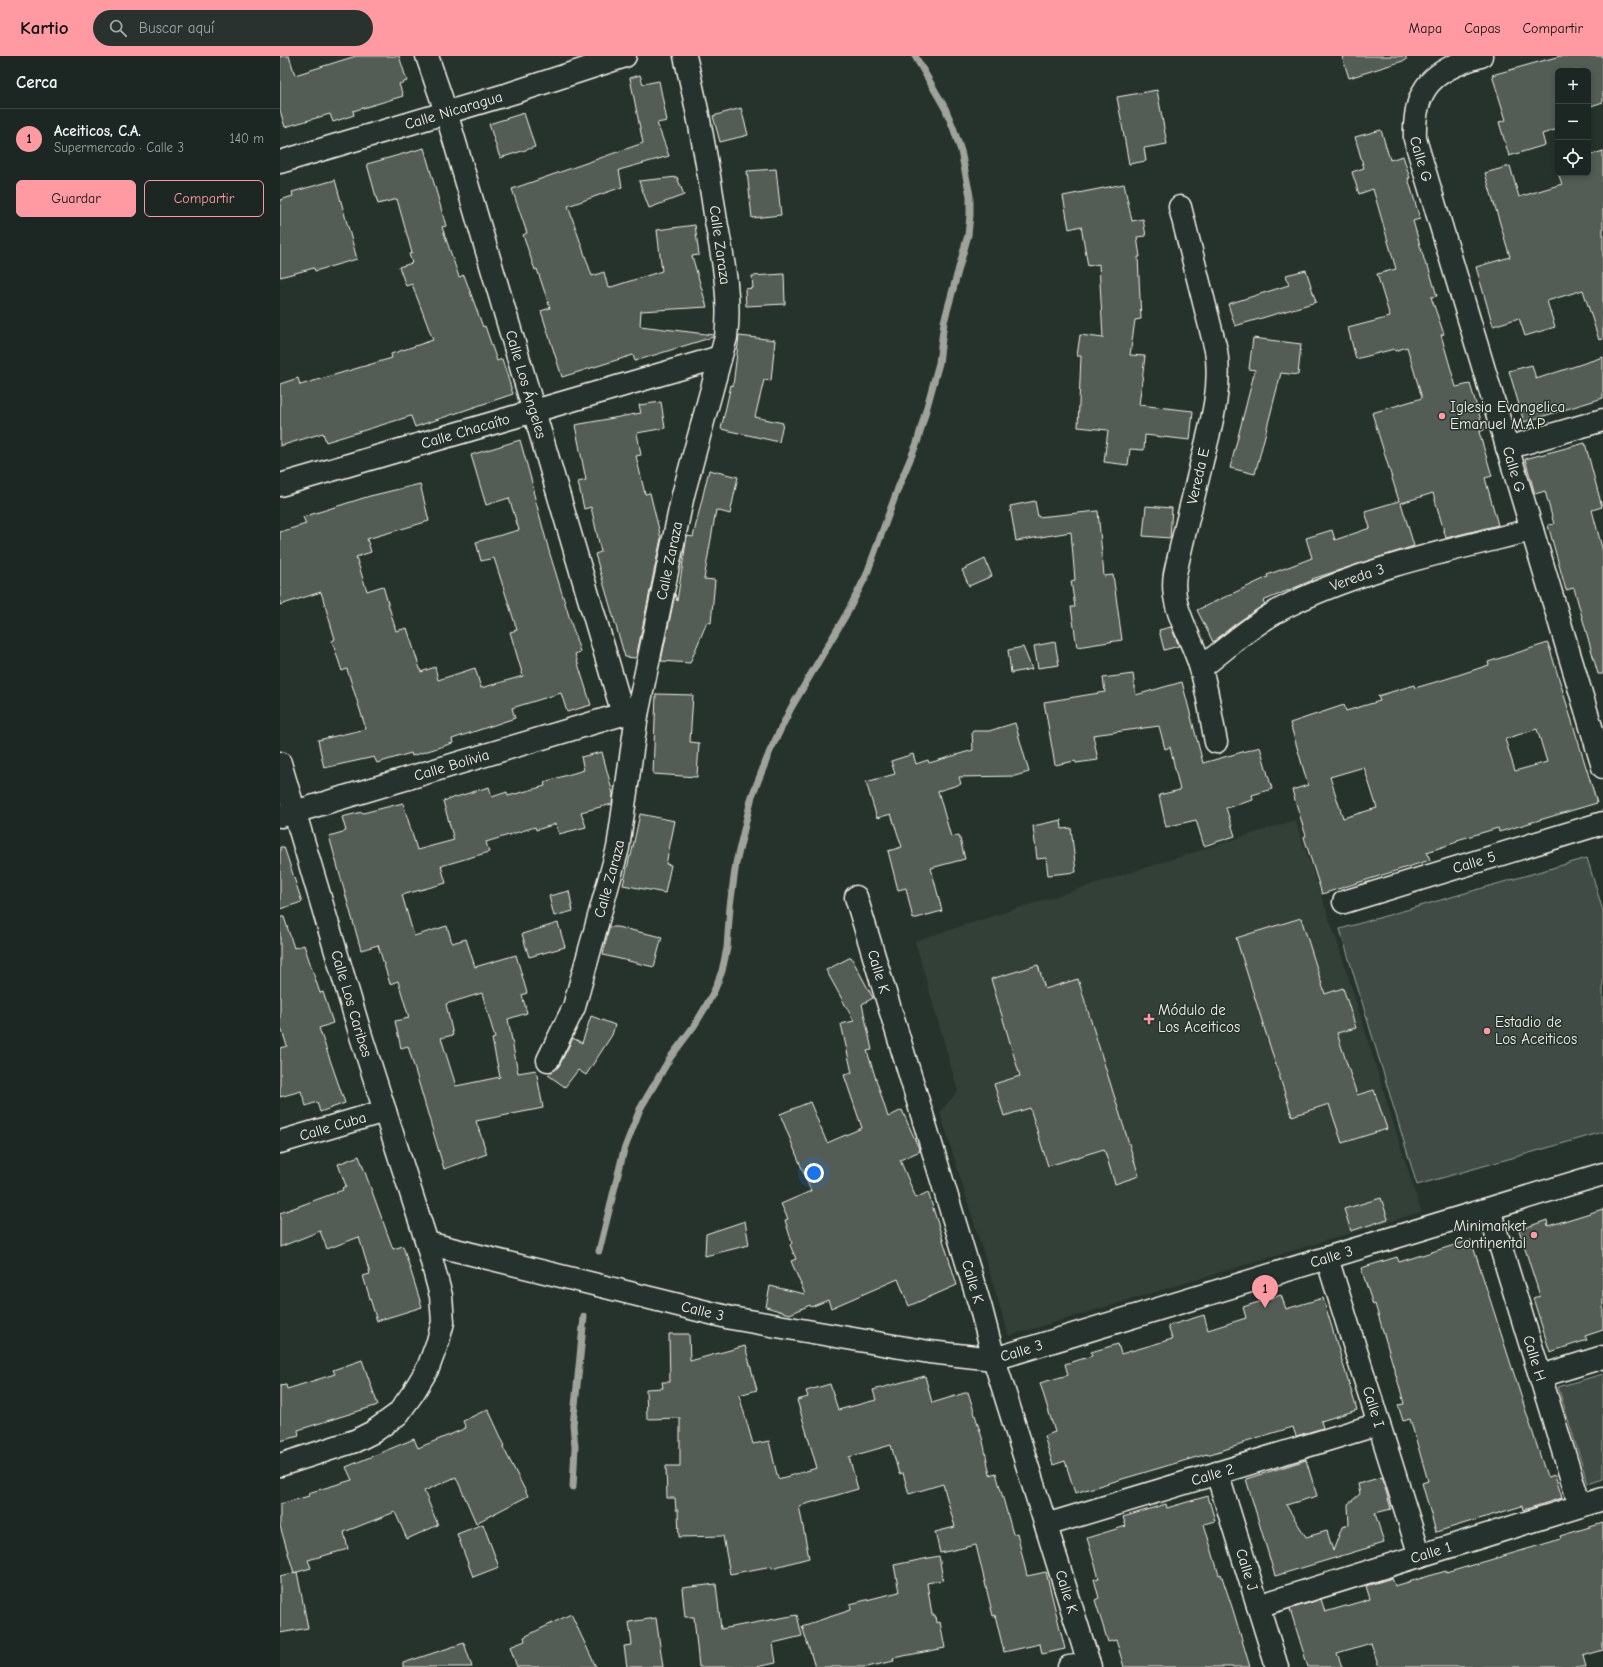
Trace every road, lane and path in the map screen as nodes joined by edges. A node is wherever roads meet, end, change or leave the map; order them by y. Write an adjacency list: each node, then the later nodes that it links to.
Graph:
1 (427, 56): 5 (street, Calle Los Ángeles)
2 (625, 56): 5 (street, Calle Nicaragua)
3 (685, 56): 8 (street, Calle Zaraza)
4 (1481, 56): 11 (street, Calle G)
5 (446, 112): 6 (street, Calle Nicaragua); 9 (street, Calle Los Ángeles)
6 (280, 162)
7 (1180, 207): 14 (street, Vereda E)
8 (720, 357): 9 (street, Calle Chacaíto); 15 (street, Calle Zaraza)
9 (534, 411): 12 (street, Calle Chacaíto); 15 (street, Calle Los Ángeles)
10 (1603, 420): 11 (street)
11 (1507, 448): 13 (street, Calle G)
12 (280, 485)
13 (1532, 530): 14 (street, Vereda 3); 18 (street, Calle G)
14 (1201, 668): 16 (street, Vereda E)
15 (630, 715): 19 (street, Calle Bolivia); 23 (street, Calle Zaraza)
16 (1216, 742)
17 (280, 763): 19 (street, Calle Los Caribes)
18 (1603, 767)
19 (287, 814): 24 (street, Calle Los Caribes)
20 (1603, 823): 22 (street, Calle 5)
21 (856, 897): 31 (street, Calle K)
22 (1344, 902)
23 (548, 1060)
24 (385, 1111): 25 (street, Calle Cuba); 28 (street, Calle Los Caribes)
25 (280, 1142)
26 (1603, 1174): 27 (street, Calle 3)
27 (1489, 1209): 29 (street, Calle 3); 32 (street, Calle H)
28 (427, 1243): 31 (street, Calle 3); 34 (street, Calle Los Caribes)
29 (1327, 1258): 31 (street, Calle 3); 33 (street, Calle I)
30 (1603, 1357): 32 (street)
31 (994, 1359): 38 (street, Calle K)
32 (1541, 1376): 37 (street, Calle H)
33 (1379, 1424): 35 (street, Calle 2); 39 (street, Calle I)
34 (280, 1465)
35 (1217, 1473): 38 (street, Calle 2); 40 (street, Calle J)
36 (1603, 1500): 37 (street, Calle 1)
37 (1580, 1506): 39 (street, Calle 1)
38 (1046, 1525): 41 (street, Calle K)
39 (1420, 1556): 40 (street, Calle 1)
40 (1258, 1606): 42 (street, Calle J)
41 (1082, 1666)
42 (1277, 1667)

